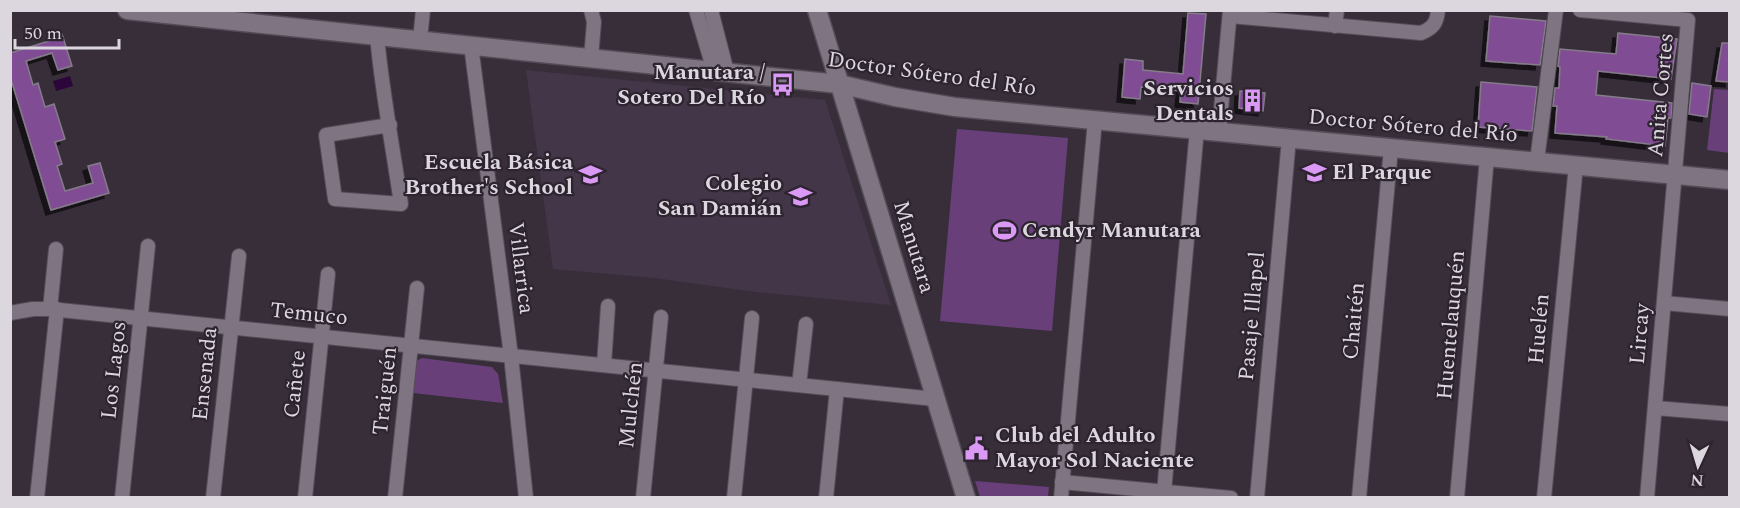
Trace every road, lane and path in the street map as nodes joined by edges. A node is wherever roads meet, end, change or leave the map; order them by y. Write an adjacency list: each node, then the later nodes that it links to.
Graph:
1 (127, 10): 11 (main road, Doctor Sótero del Río)
2 (423, 10): 15 (street)
3 (591, 10): 17 (street)
4 (696, 10): 18 (street)
5 (711, 10): 18 (street)
6 (817, 10): 19 (main road, Manutara)
7 (1337, 10): 13 (street)
8 (1556, 10): 27 (street)
9 (1580, 10): 29 (street, Anita Cortes)
10 (1230, 13): 13 (street); 23 (street)
11 (245, 16): 14 (main road, Doctor Sótero del Río)
12 (1437, 16): 13 (street)
13 (1335, 26)
14 (376, 36): 15 (main road, Doctor Sótero del Río); 21 (street)
15 (420, 40): 16 (main road, Doctor Sótero del Río)
16 (471, 45): 17 (main road, Doctor Sótero del Río); 48 (street, Villarrica)
17 (591, 58): 18 (main road, Doctor Sótero del Río)
18 (721, 71): 19 (main road, Doctor Sótero del Río)
19 (839, 84): 20 (main road, Doctor Sótero del Río); 54 (main road, Manutara)
20 (1095, 120): 22 (main road, Doctor Sótero del Río); 57 (street)
21 (390, 125): 21 (street)
22 (1197, 129): 23 (main road, Doctor Sótero del Río); 58 (street)
23 (1220, 132): 24 (main road, Doctor Sótero del Río)
24 (1289, 138): 25 (main road, Doctor Sótero del Río); 71 (street, Pasaje Illapel)
25 (1390, 148): 26 (main road, Doctor Sótero del Río); 72 (street, Chaitén)
26 (1487, 157): 27 (main road, Doctor Sótero del Río); 73 (street, Huentelauquén)
27 (1537, 161): 28 (main road, Doctor Sótero del Río)
28 (1576, 165): 29 (main road, Doctor Sótero del Río); 74 (street, Huelén)
29 (1676, 175): 30 (main road, Doctor Sótero del Río); 36 (street, Lircay)
30 (1730, 180)
31 (148, 246): 42 (street, Los Lagos)
32 (56, 249): 38 (street)
33 (239, 256): 45 (street, Ensenada)
34 (328, 274): 46 (street, Cañete)
35 (417, 288): 47 (street, Traiguén)
36 (1664, 303): 39 (street); 55 (street, Lircay)
37 (608, 306): 49 (street)
38 (54, 309): 40 (street, Temuco); 42 (street, Temuco); 59 (street)
39 (1730, 309)
40 (10, 313)
41 (661, 317): 50 (street, Mulchén)
42 (140, 318): 45 (street, Temuco); 60 (street, Los Lagos)
43 (752, 318): 51 (street)
44 (806, 324): 52 (street)
45 (231, 327): 46 (street, Temuco); 61 (street, Ensenada)
46 (322, 336): 47 (street, Temuco); 62 (street, Cañete)
47 (411, 345): 48 (street, Temuco); 63 (street, Traiguén)
48 (511, 356): 49 (street, Temuco); 64 (street, Villarrica)
49 (604, 365): 50 (street, Temuco)
50 (656, 370): 51 (street, Temuco); 65 (street, Mulchén)
51 (746, 380): 52 (street, Temuco); 66 (street)
52 (799, 385): 53 (street, Temuco)
53 (837, 389): 54 (street, Temuco); 67 (street)
54 (935, 399): 68 (main road, Manutara)
55 (1655, 408): 56 (street); 75 (street, Lircay)
56 (1730, 414)
57 (1062, 482): 58 (street); 69 (street)
58 (1164, 492): 70 (street)
59 (37, 498)
60 (122, 498)
61 (213, 498)
62 (304, 498)
63 (395, 498)
64 (526, 498)
65 (643, 498)
66 (734, 498)
67 (826, 498)
68 (966, 498)
69 (1061, 498)
70 (1231, 498)
71 (1257, 498)
72 (1359, 498)
73 (1457, 498)
74 (1544, 498)
75 (1647, 498)

